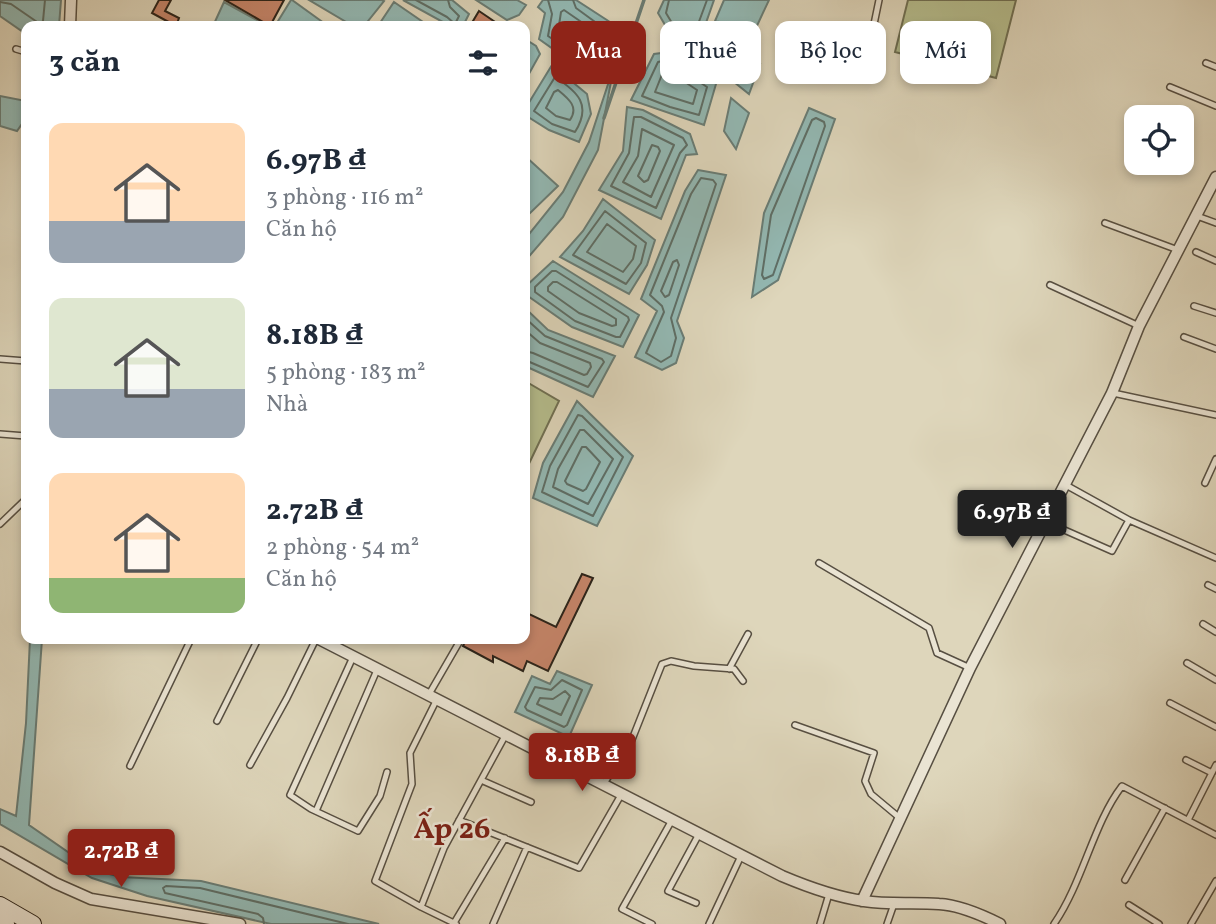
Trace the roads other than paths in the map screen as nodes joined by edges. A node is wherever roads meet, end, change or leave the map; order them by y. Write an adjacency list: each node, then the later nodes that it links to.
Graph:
1 (71, 0): 3 (street)
2 (879, 0): 4 (lane)
3 (70, 21)
4 (875, 21)
5 (16, 49): 6 (lane)
6 (21, 50)
7 (1206, 63): 8 (lane)
8 (1216, 68)
9 (1170, 87): 10 (lane)
10 (1216, 106)
11 (1216, 177): 12 (street)
12 (1197, 216): 14 (lane); 15 (street)
13 (1105, 223): 15 (lane)
14 (1216, 223)
15 (1179, 251): 21 (street)
16 (1196, 252): 17 (lane)
17 (1216, 261)
18 (1050, 285): 21 (lane)
19 (1194, 306): 20 (lane)
20 (1216, 313)
21 (1139, 326): 26 (street)
22 (1184, 337): 23 (lane)
23 (1216, 349)
24 (0, 359): 25 (lane)
25 (21, 361)
26 (1112, 393): 27 (lane); 32 (street)
27 (1216, 415)
28 (0, 434): 29 (lane)
29 (21, 436)
30 (1216, 459): 31 (lane)
31 (1205, 483)
32 (1064, 484): 34 (lane); 35 (street)
33 (21, 504): 36 (lane)
34 (1129, 520): 35 (lane); 37 (lane)
35 (1044, 521): 51 (street)
36 (0, 524)
37 (1216, 558)
38 (819, 563): 51 (lane)
39 (1208, 585): 40 (lane)
40 (1216, 589)
41 (1203, 624): 42 (lane)
42 (1216, 632)
43 (748, 634): 52 (lane)
44 (189, 644): 65 (lane)
45 (255, 644): 58 (lane)
46 (314, 644): 63 (lane)
47 (327, 644): 49 (street)
48 (459, 644): 56 (lane)
49 (353, 657): 53 (street); 73 (lane)
50 (1187, 663): 54 (lane)
51 (970, 668): 74 (street)
52 (729, 669): 55 (lane); 69 (lane)
53 (377, 670): 56 (street); 73 (lane)
54 (1216, 680)
55 (743, 681)
56 (432, 699): 61 (street); 92 (lane)
57 (1170, 702): 60 (lane)
58 (216, 721)
59 (796, 725): 74 (lane)
60 (1216, 727)
61 (505, 736): 68 (lane); 69 (street)
62 (1186, 760): 67 (lane)
63 (250, 765)
64 (1216, 765): 67 (lane)
65 (130, 766)
66 (387, 772): 73 (lane)
67 (1212, 773): 77 (lane)
68 (481, 780): 71 (lane); 75 (lane)
69 (603, 785): 70 (street)
70 (621, 795): 76 (street); 81 (lane)
71 (531, 802)
72 (1165, 808): 77 (lane); 84 (lane); 106 (lane)
73 (316, 811)
74 (901, 819): 87 (street)
75 (459, 820): 80 (lane); 92 (lane)
76 (672, 820): 78 (street); 95 (lane)
77 (1188, 820): 79 (lane)
78 (699, 834): 83 (street); 88 (lane)
79 (1216, 835)
80 (505, 838): 81 (lane); 99 (lane)
81 (527, 846): 100 (lane)
82 (0, 852): 98 (street)
83 (741, 856): 86 (street); 102 (lane)
84 (1125, 880)
85 (1216, 881): 108 (lane)
86 (829, 894): 87 (street); 103 (lane)
87 (862, 901): 89 (street)
88 (696, 903)
89 (894, 904): 93 (street); 104 (lane)
90 (0, 905): 97 (main road)
91 (1129, 905): 107 (lane)
92 (421, 907): 99 (lane)
93 (978, 919): 105 (street)
94 (0, 921): 96 (main road)
95 (638, 921): 101 (lane)
96 (6, 924)
97 (33, 924)
98 (240, 924)
99 (455, 924)
100 (493, 924)
101 (652, 924)
102 (709, 924)
103 (820, 924)
104 (887, 924)
105 (1000, 924)
106 (1054, 924)
107 (1159, 924)
108 (1191, 924)

